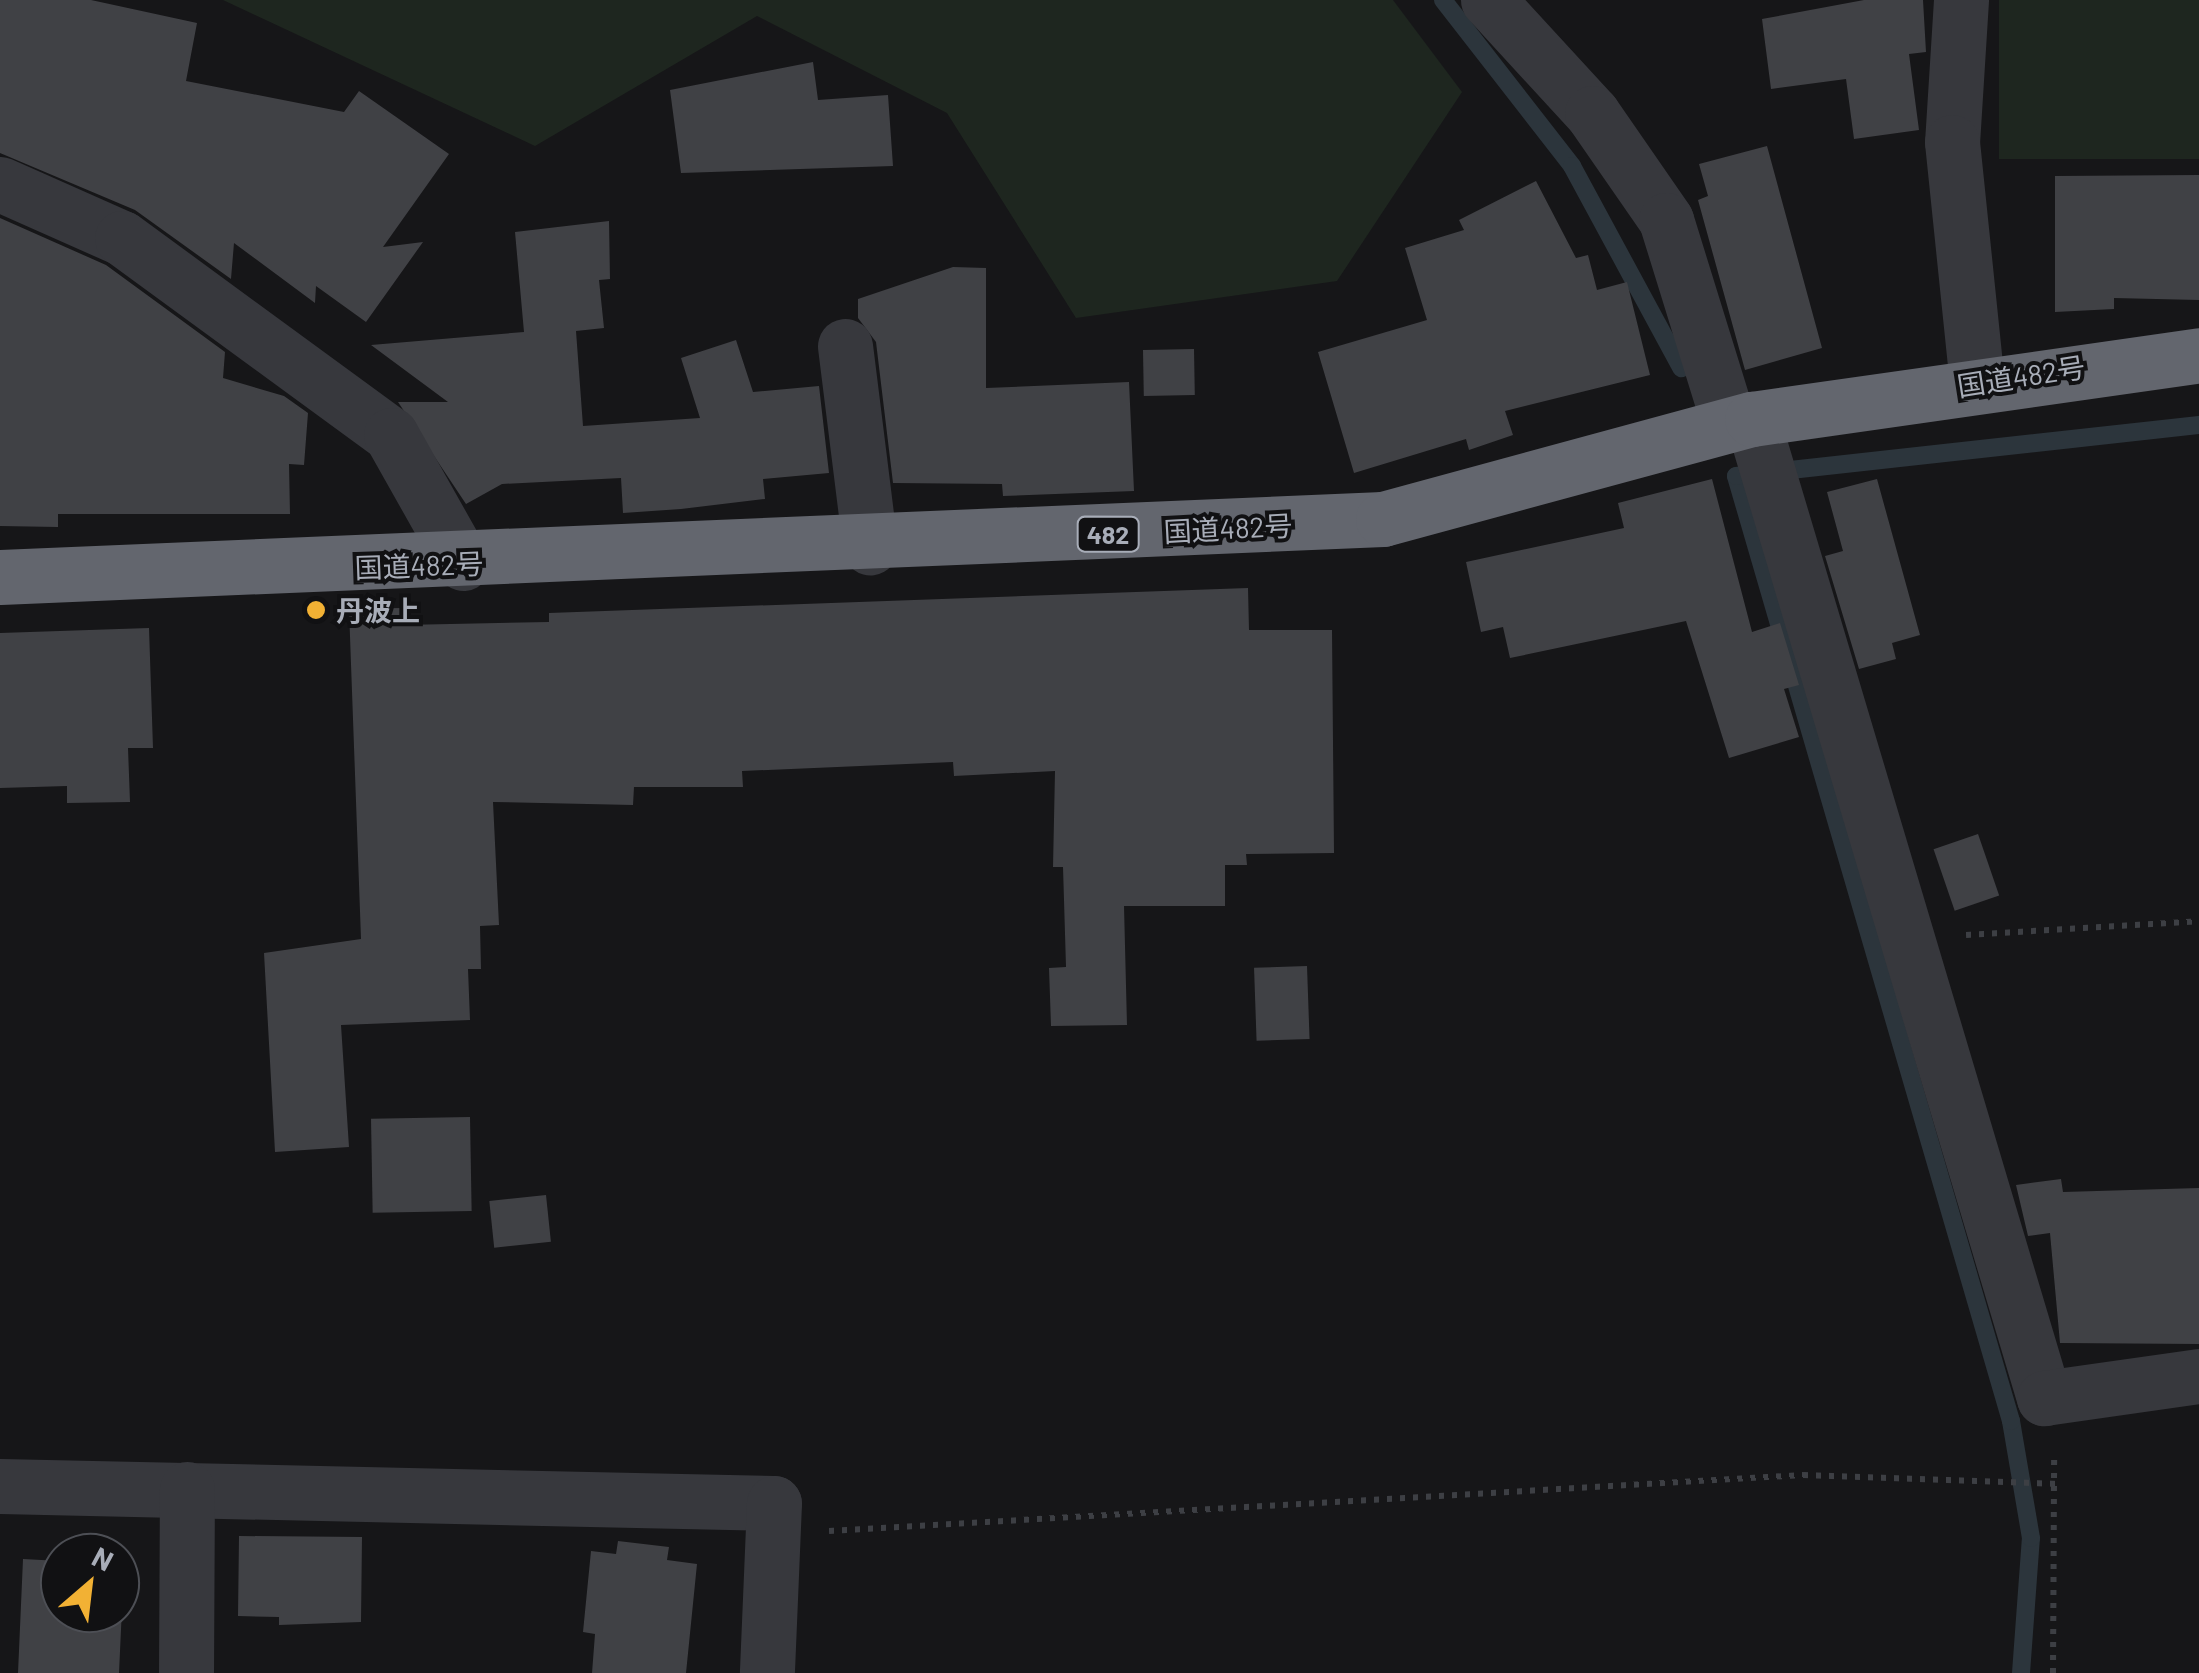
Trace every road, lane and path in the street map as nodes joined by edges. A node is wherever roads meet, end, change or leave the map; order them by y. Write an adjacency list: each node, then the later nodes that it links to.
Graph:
1 (1488, 0): 7 (street)
2 (1961, 0): 6 (street)
3 (0, 184): 9 (street)
4 (845, 346): 8 (street)
5 (2199, 355): 6 (highway, 国道482号 / 482)
6 (1976, 382): 7 (highway, 国道482号 / 482)
7 (1741, 422): 8 (highway, 国道482号 / 482); 12 (street)
8 (870, 547): 9 (highway, 国道482号 / 482)
9 (463, 563): 10 (highway, 国道482号 / 482)
10 (0, 577)
11 (2199, 921): 12 (path)
12 (1912, 938): 14 (street)
13 (2199, 1376): 14 (street)
14 (2044, 1398): 15 (path)
15 (2059, 1484): 18 (path); 21 (path)
16 (0, 1486): 17 (street)
17 (187, 1489): 18 (street); 19 (street)
18 (772, 1534): 20 (street)
19 (186, 1673)
20 (767, 1673)
21 (2054, 1673)

